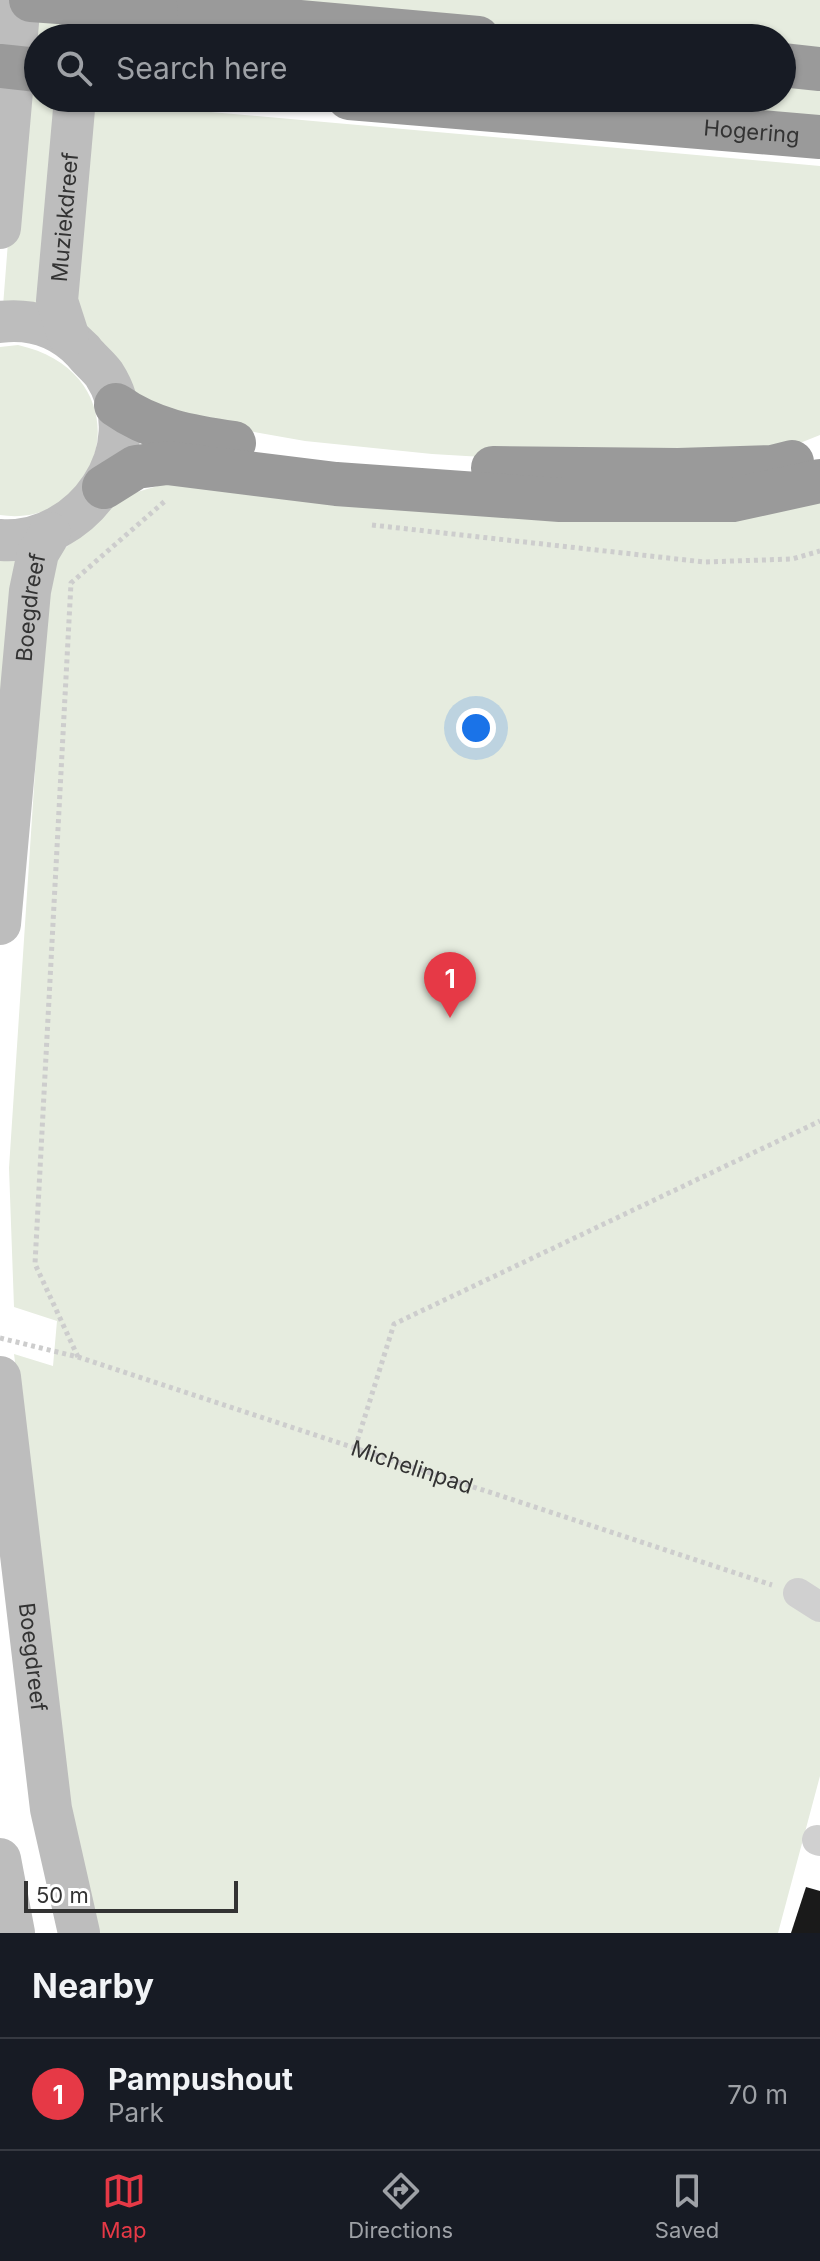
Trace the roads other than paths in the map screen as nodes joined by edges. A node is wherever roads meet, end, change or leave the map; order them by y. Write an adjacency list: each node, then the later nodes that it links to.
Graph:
1 (20, 0): 13 (street)
2 (31, 0): 5 (highway, bridge)
3 (85, 0): 4 (street)
4 (82, 24)
5 (323, 24)
6 (0, 66): 8 (highway, bridge)
7 (796, 66): 9 (highway)
8 (24, 69)
9 (820, 69)
10 (74, 112): 15 (street, Muziekdreef)
11 (518, 112): 12 (highway, Hogering)
12 (820, 137)
13 (0, 228)
14 (0, 322): 15 (street)
15 (68, 335): 16 (street)
16 (116, 405): 17 (highway); 19 (street)
17 (820, 451)
18 (820, 481): 19 (highway)
19 (104, 487): 20 (street)
20 (50, 533): 21 (street); 22 (street, Boegdreef)
21 (0, 540)
22 (0, 924)
23 (0, 1377): 26 (street, Boegdreef)
24 (0, 1859): 25 (street)
25 (14, 1933)
26 (79, 1933)

